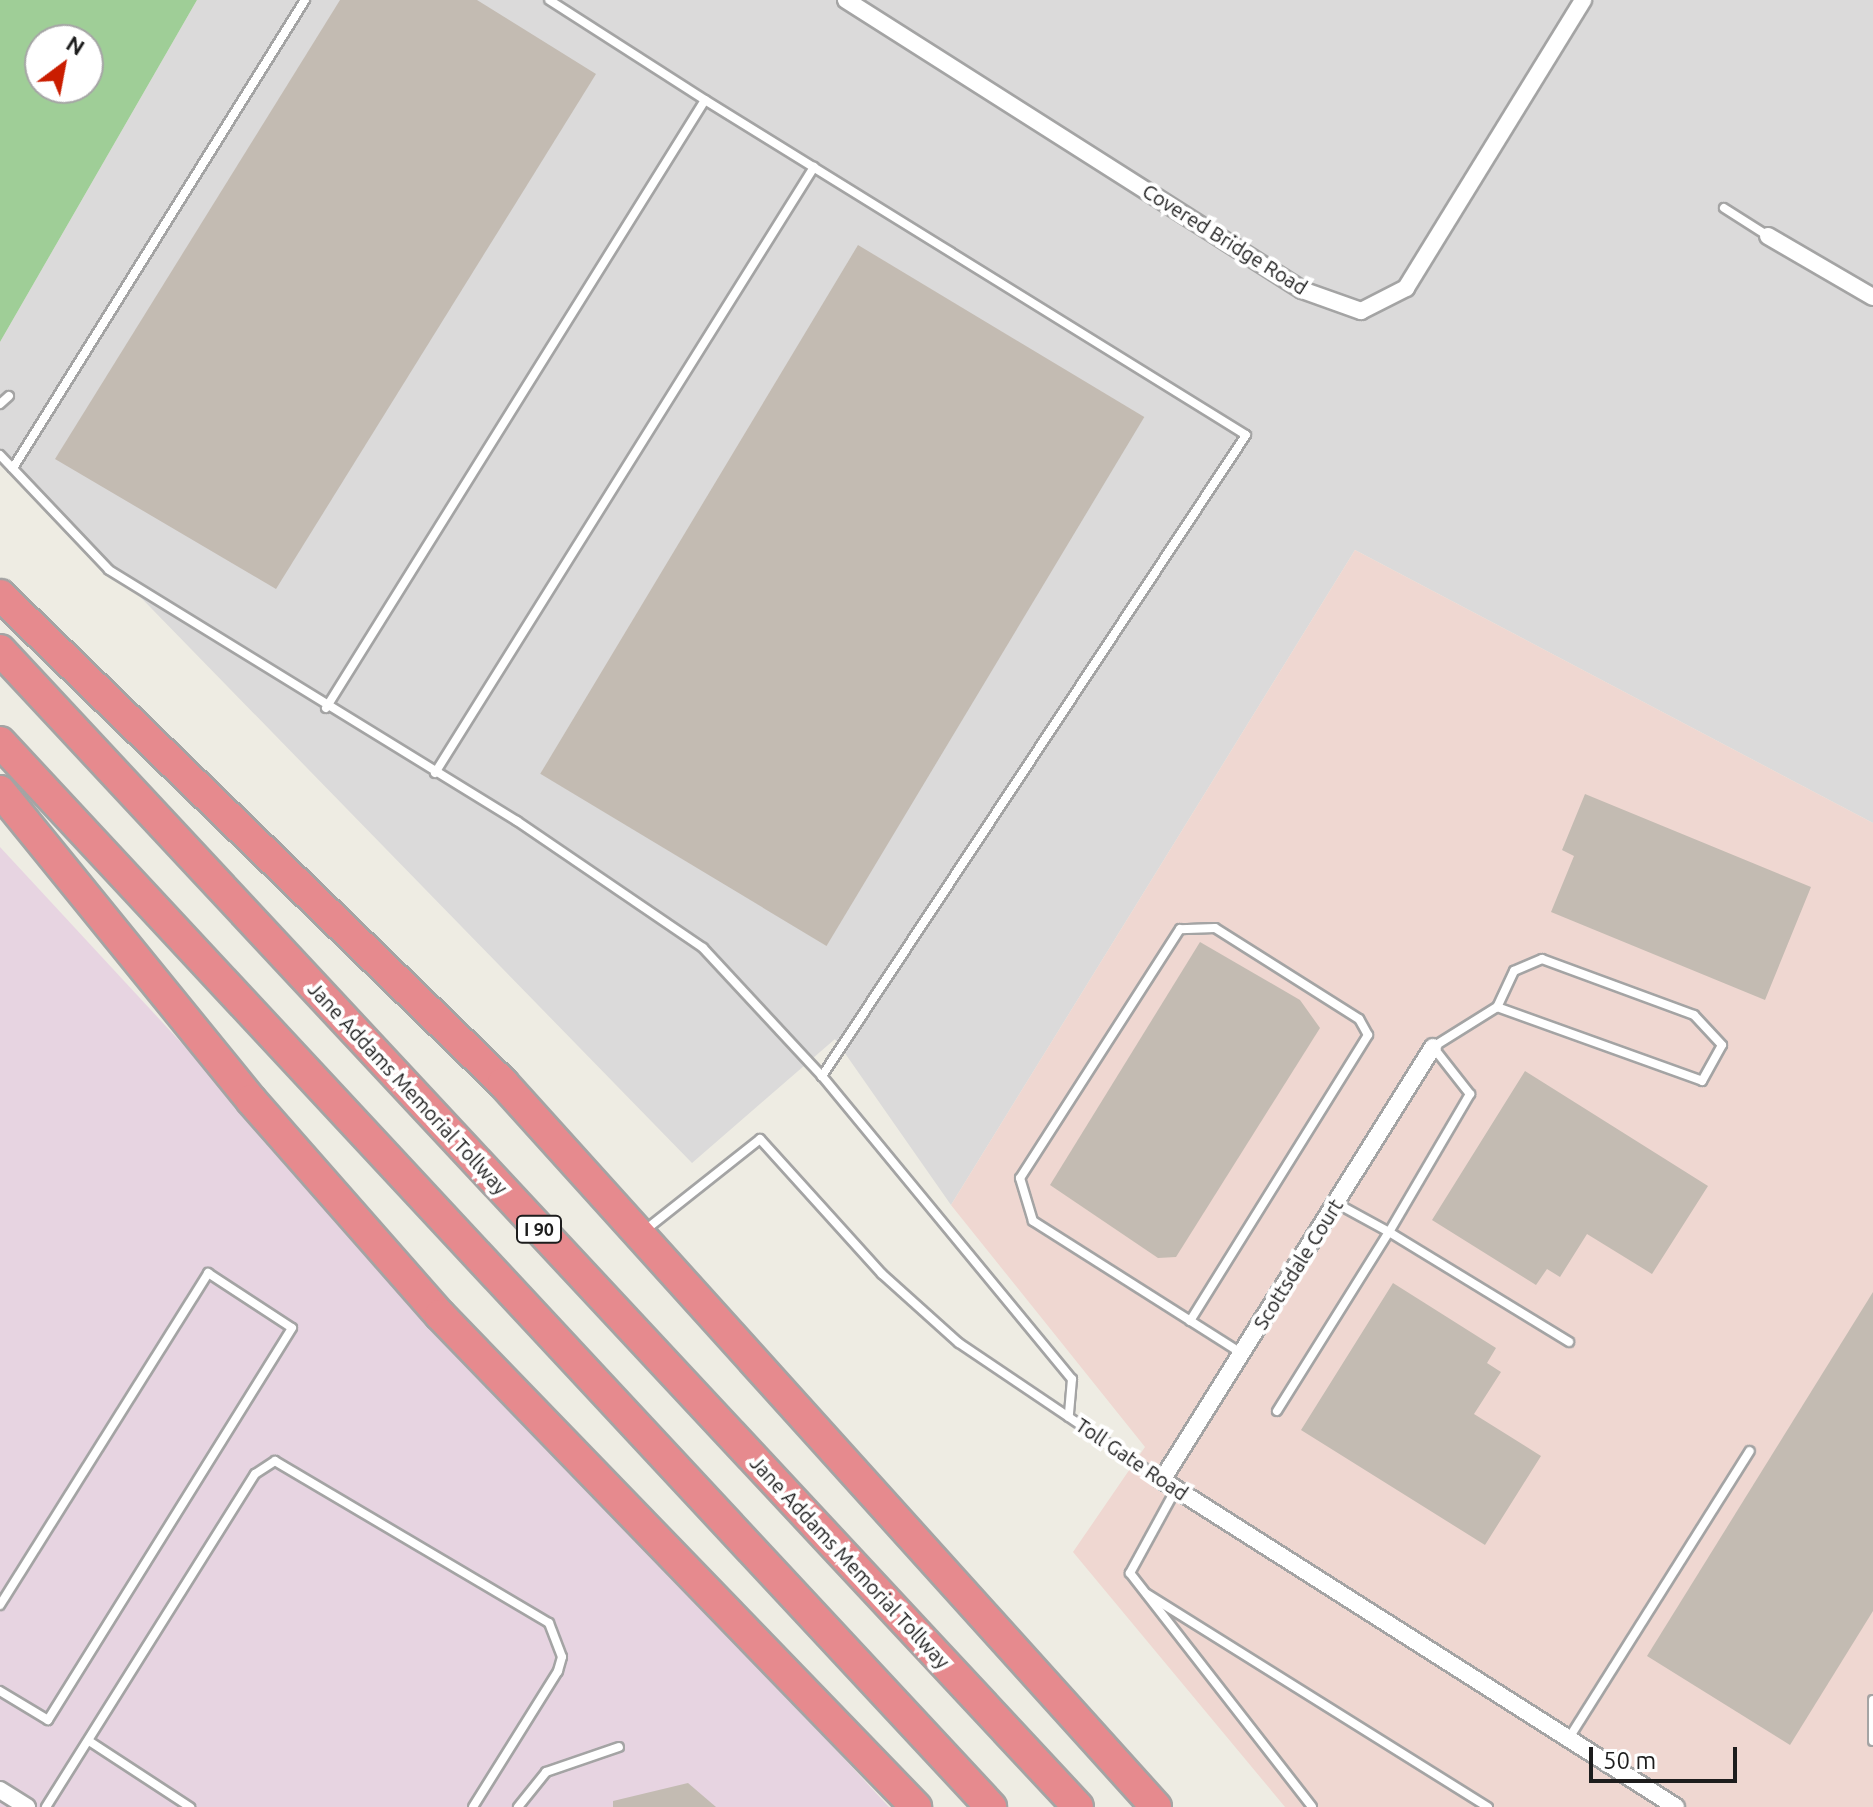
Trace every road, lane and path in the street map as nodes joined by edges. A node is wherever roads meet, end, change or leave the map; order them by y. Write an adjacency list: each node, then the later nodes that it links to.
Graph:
1 (305, 0): 13 (lane)
2 (549, 0): 5 (lane)
3 (846, 0): 4 (street, Covered Bridge Road)
4 (1583, 0)
5 (705, 100): 6 (lane); 16 (lane)
6 (814, 167): 18 (lane); 22 (lane)
7 (1724, 208): 8 (lane)
8 (1768, 236): 9 (street)
9 (1873, 297)
10 (9, 396): 11 (lane)
11 (0, 404)
12 (0, 455): 13 (lane)
13 (13, 468): 16 (lane)
14 (0, 595): 25 (highway)
15 (0, 650): 49 (highway, Jane Addams Memorial Tollway / I 90)
16 (326, 708): 18 (lane)
17 (0, 742): 48 (highway)
18 (435, 773): 22 (lane)
19 (0, 791): 47 (highway)
20 (1497, 1007): 20 (lane); 21 (lane)
21 (1433, 1047): 23 (street, Scottsdale Court); 24 (lane)
22 (822, 1076): 30 (lane)
23 (1336, 1203): 24 (lane); 28 (street, Scottsdale Court)
24 (1389, 1232): 27 (lane); 29 (lane)
25 (641, 1234): 30 (lane, Toll Gate Road); 50 (highway)
26 (1190, 1321): 26 (lane); 28 (lane)
27 (1569, 1342)
28 (1242, 1353): 32 (street, Scottsdale Court)
29 (1277, 1411)
30 (1069, 1417): 32 (lane, Toll Gate Road)
31 (1750, 1451): 37 (lane)
32 (1169, 1485): 33 (lane); 37 (street, Toll Gate Road)
33 (1147, 1594): 51 (lane); 52 (lane)
34 (0, 1605): 35 (lane)
35 (0, 1691)
36 (1873, 1700): 39 (lane)
37 (1568, 1739): 53 (street, Toll Gate Road)
38 (89, 1741): 43 (lane); 44 (lane); 45 (lane)
39 (1873, 1741)
40 (619, 1747): 46 (lane)
41 (0, 1790): 42 (street)
42 (27, 1807)
43 (46, 1807)
44 (190, 1807)
45 (473, 1807)
46 (518, 1807)
47 (916, 1807)
48 (991, 1807)
49 (1078, 1807)
50 (1156, 1807)
51 (1312, 1807)
52 (1488, 1807)
53 (1676, 1807)

